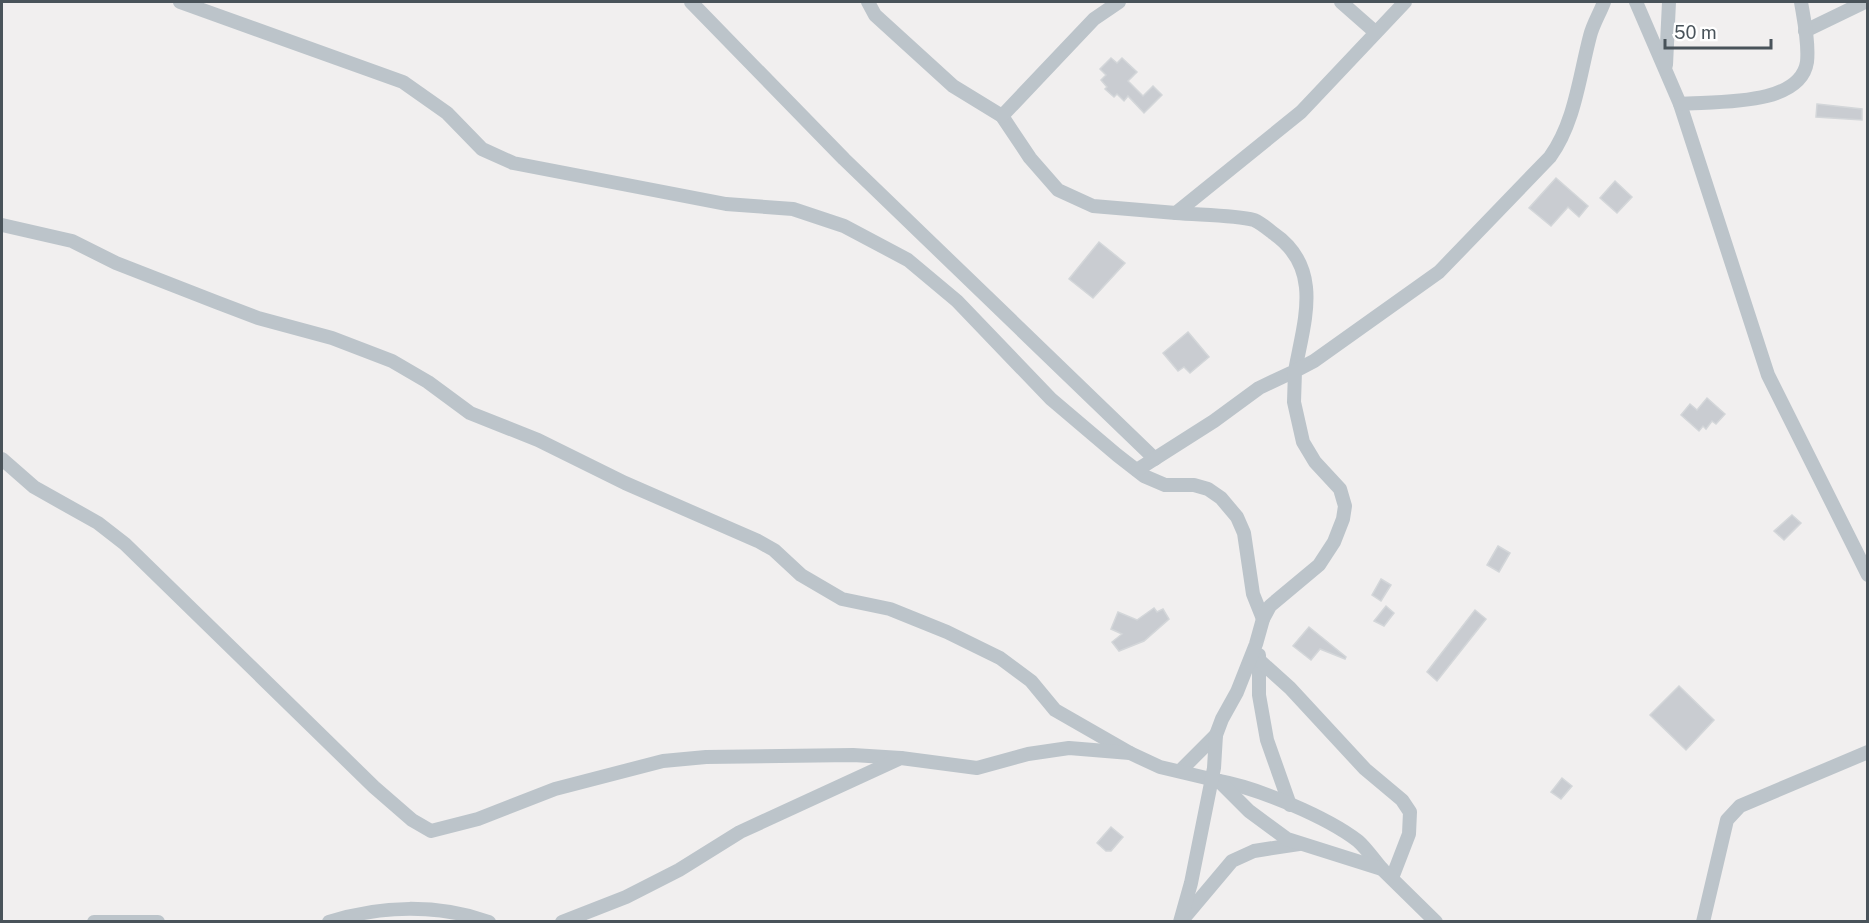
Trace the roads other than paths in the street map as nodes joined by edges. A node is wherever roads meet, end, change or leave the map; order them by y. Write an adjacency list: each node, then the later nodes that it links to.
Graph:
1 (180, 2): 22 (street)
2 (691, 2): 21 (street)
3 (868, 2): 16 (street)
4 (1119, 2): 16 (street)
5 (1341, 2): 12 (street)
6 (1405, 2): 12 (street)
7 (1604, 2): 19 (street)
8 (1636, 2): 14 (street)
9 (1669, 2): 14 (street)
10 (1801, 2): 13 (street)
11 (1865, 2): 13 (street)
12 (1374, 31): 17 (street)
13 (1805, 31): 15 (street)
14 (1666, 70): 15 (street)
15 (1680, 104): 23 (street)
16 (1002, 116): 17 (street)
17 (1176, 213): 19 (street)
18 (2, 225): 29 (street)
19 (1294, 371): 21 (street); 24 (street)
20 (2, 459): 30 (street)
21 (1155, 459): 22 (street)
22 (1137, 470): 24 (street)
23 (1868, 574)
24 (1263, 619): 25 (street)
25 (1256, 644): 26 (street); 27 (street)
26 (1260, 661): 33 (street); 35 (street)
27 (1216, 735): 31 (street); 32 (street)
28 (1868, 752): 44 (street)
29 (1130, 753): 30 (street); 31 (street)
30 (901, 758): 41 (street)
31 (1180, 771): 32 (street)
32 (1215, 779): 33 (street); 34 (street); 42 (street)
33 (1290, 805): 35 (street)
34 (1299, 844): 35 (street); 42 (street)
35 (1387, 874): 43 (street)
36 (389, 916): 39 (street); 40 (street)
37 (94, 921): 38 (street)
38 (158, 921)
39 (329, 921)
40 (489, 921)
41 (562, 921)
42 (1181, 921)
43 (1436, 921)
44 (1702, 921)

